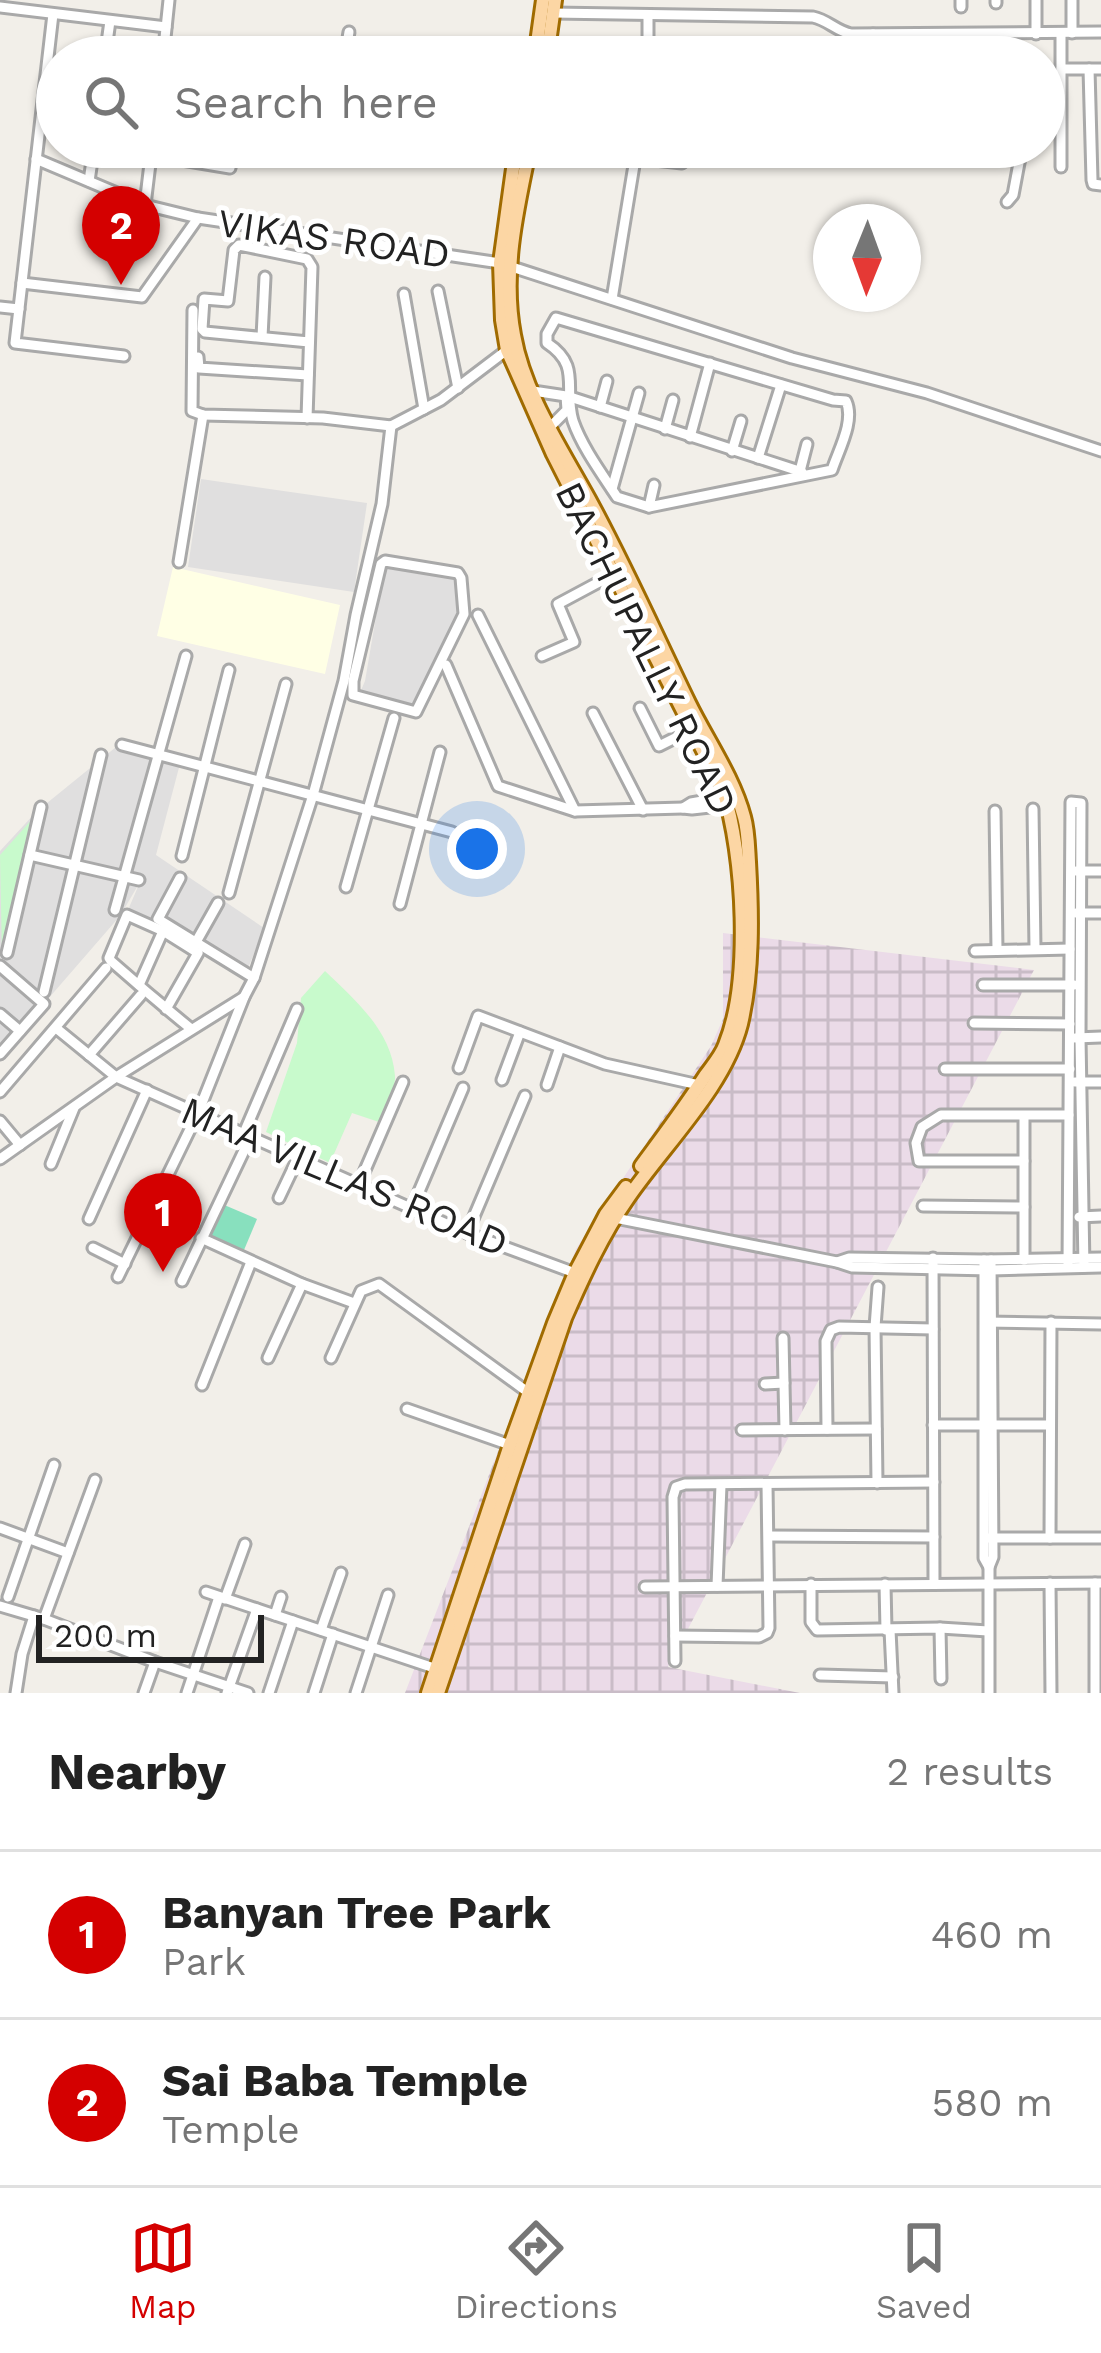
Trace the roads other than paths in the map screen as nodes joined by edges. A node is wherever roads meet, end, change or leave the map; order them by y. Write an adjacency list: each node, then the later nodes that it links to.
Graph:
1 (169, 0): 14 (street)
2 (543, 0): 26 (main road)
3 (627, 0): 10 (street)
4 (683, 0): 11 (street)
5 (1036, 0): 21 (street)
6 (1072, 0): 17 (street)
7 (554, 6): 10 (street); 27 (main road)
8 (0, 7): 9 (street)
9 (52, 14): 13 (street); 22 (street)
10 (627, 15): 12 (street)
11 (683, 15): 12 (street); 18 (street)
12 (648, 16): 28 (street)
13 (110, 21): 14 (street); 23 (street)
14 (166, 27): 24 (street)
15 (349, 32): 25 (street)
16 (1101, 32): 17 (street)
17 (1066, 33): 21 (street); 29 (street)
18 (873, 34): 19 (street)
19 (924, 34): 20 (street)
20 (971, 34): 21 (street)
21 (1036, 34)
22 (50, 36)
23 (108, 36)
24 (165, 36)
25 (348, 36)
26 (538, 36)
27 (550, 36)
28 (648, 36)
29 (1065, 40)
30 (1095, 69): 31 (street)
31 (1095, 107): 32 (street)
32 (1096, 144): 42 (street)
33 (36, 159): 48 (street)
34 (58, 168): 41 (street, VIKAS ROAD)
35 (91, 168): 41 (street)
36 (150, 168): 44 (street)
37 (513, 168): 46 (main road)
38 (528, 168): 46 (main road)
39 (633, 168): 51 (street)
40 (1018, 168): 43 (street)
41 (89, 181): 44 (street, VIKAS ROAD)
42 (1101, 185)
43 (1007, 202)
44 (145, 205): 45 (street, VIKAS ROAD)
45 (198, 218): 46 (street, VIKAS ROAD); 48 (street)
46 (504, 264): 51 (street, VIKAS ROAD); 58 (main road, BACHUPALLY ROAD); 65 (main road, BACHUPALLY ROAD)
47 (265, 277): 55 (street)
48 (22, 283): 53 (street)
49 (438, 291): 64 (street)
50 (404, 294): 70 (street)
51 (612, 299): 81 (street, VIKAS ROAD)
52 (0, 307): 53 (street)
53 (19, 309): 59 (street)
54 (193, 310): 71 (street)
55 (262, 337): 56 (street); 56 (street)
56 (309, 341): 61 (street)
57 (295, 346): 61 (street)
58 (507, 350): 64 (street); 83 (main road, BACHUPALLY ROAD)
59 (124, 356)
60 (710, 363): 63 (street); 67 (street); 78 (street)
61 (308, 375): 72 (street)
62 (607, 381): 69 (street)
63 (781, 385): 82 (street); 84 (street)
64 (458, 388): 70 (street)
65 (533, 391): 67 (street); 76 (main road, BACHUPALLY ROAD)
66 (639, 393): 73 (street)
67 (568, 396): 69 (street); 76 (street); 87 (street)
68 (673, 400): 77 (street)
69 (600, 407): 73 (street)
70 (424, 409): 75 (street)
71 (203, 415): 72 (street); 90 (street)
72 (307, 418): 75 (street)
73 (632, 419): 77 (street); 87 (street)
74 (741, 422): 80 (street)
75 (391, 426): 91 (street)
76 (550, 428): 83 (main road, BACHUPALLY ROAD)
77 (665, 429): 78 (street)
78 (690, 437): 80 (street)
79 (807, 444): 84 (street)
80 (732, 451): 82 (street)
81 (1101, 451)
82 (758, 458): 84 (street)
83 (567, 470): 93 (main road, BACHUPALLY ROAD); 201 (main road, BACHUPALLY ROAD)
84 (804, 472): 88 (street)
85 (694, 482): 88 (street)
86 (654, 485): 89 (street)
87 (612, 489): 89 (street)
88 (688, 498): 89 (street)
89 (649, 507)
90 (179, 562)
91 (366, 570): 92 (street); 94 (street)
92 (379, 573): 96 (street); 101 (street)
93 (614, 574): 98 (street); 106 (main road, BACHUPALLY ROAD)
94 (356, 615): 96 (street); 101 (street)
95 (478, 615): 120 (street)
96 (369, 618): 101 (street)
97 (186, 656): 109 (street)
98 (542, 656)
99 (446, 665): 120 (street)
100 (230, 670): 111 (street)
101 (348, 681): 113 (street)
102 (286, 684): 112 (street)
103 (640, 708): 106 (street)
104 (593, 713): 119 (street)
105 (394, 718): 118 (street)
106 (693, 728): 114 (main road, BACHUPALLY ROAD)
107 (122, 745): 109 (street)
108 (440, 752): 122 (street)
109 (159, 754): 111 (street); 129 (street)
110 (101, 755): 126 (street)
111 (205, 767): 112 (street); 125 (street)
112 (260, 781): 113 (street); 133 (street)
113 (313, 795): 118 (street); 148 (street)
114 (726, 801): 119 (street); 177 (main road, BACHUPALLY ROAD)
115 (1076, 802): 127 (street)
116 (41, 807): 124 (street)
117 (1033, 809): 143 (street)
118 (368, 810): 122 (street); 132 (street)
119 (643, 810): 120 (street)
120 (575, 811)
121 (995, 811): 142 (street)
122 (422, 825): 123 (street); 135 (street)
123 (452, 832)
124 (30, 855): 126 (street); 145 (street)
125 (182, 856)
126 (74, 865): 129 (street); 152 (street)
127 (1076, 871): 128 (street); 137 (street)
128 (1101, 871)
129 (123, 877): 131 (street); 136 (street)
130 (180, 878): 140 (street)
131 (139, 880)
132 (346, 887)
133 (230, 893)
134 (218, 903): 140 (street)
135 (400, 904)
136 (115, 910)
137 (1076, 913): 138 (street); 141 (street); 150 (street)
138 (1101, 914)
139 (163, 931): 151 (street); 151 (street); 154 (street)
140 (196, 942): 148 (street)
141 (1070, 949): 143 (street); 150 (street)
142 (997, 950): 143 (street); 144 (street)
143 (1035, 950)
144 (975, 951)
145 (7, 953)
146 (0, 966): 161 (street)
147 (106, 968): 159 (street)
148 (254, 978): 153 (street)
149 (983, 985): 150 (street)
150 (1075, 985): 158 (street); 164 (street)
151 (140, 990): 154 (street); 167 (street)
152 (44, 992)
153 (244, 997): 160 (street); 185 (street)
154 (166, 1009): 160 (street)
155 (297, 1009): 187 (street)
156 (0, 1014): 161 (street)
157 (974, 1023): 158 (street)
158 (1070, 1024): 164 (street)
159 (56, 1028): 167 (street, MAA VILLAS ROAD); 180 (street)
160 (190, 1028): 171 (street)
161 (20, 1031): 166 (street)
162 (520, 1032): 165 (street); 168 (street); 172 (street)
163 (1101, 1037): 164 (street)
164 (1075, 1038): 170 (street); 174 (street)
165 (560, 1047): 176 (street); 177 (street)
166 (0, 1054)
167 (89, 1054): 171 (street, MAA VILLAS ROAD)
168 (459, 1067)
169 (945, 1069): 170 (street)
170 (1070, 1069): 174 (street)
171 (116, 1077): 179 (street, MAA VILLAS ROAD); 182 (street)
172 (502, 1080)
173 (403, 1082): 193 (street)
174 (1075, 1082): 175 (street); 184 (street); 200 (street)
175 (1101, 1082)
176 (547, 1085)
177 (699, 1085): 214 (main road, BACHUPALLY ROAD)
178 (464, 1088): 197 (street)
179 (147, 1090): 185 (street, MAA VILLAS ROAD); 202 (street)
180 (0, 1092)
181 (525, 1096): 203 (street)
182 (75, 1104): 188 (street); 192 (street)
183 (1024, 1115): 184 (street); 191 (street); 191 (street)
184 (1069, 1115): 199 (street)
185 (197, 1116): 187 (street, MAA VILLAS ROAD); 212 (street)
186 (0, 1121): 188 (street)
187 (248, 1135): 190 (street, MAA VILLAS ROAD); 204 (street)
188 (17, 1143): 189 (street)
189 (0, 1154)
190 (298, 1157): 193 (street, MAA VILLAS ROAD); 194 (street)
191 (1024, 1162): 196 (street)
192 (51, 1164)
193 (358, 1184): 197 (street, MAA VILLAS ROAD)
194 (279, 1198)
195 (923, 1206): 196 (street)
196 (1024, 1207): 206 (street)
197 (412, 1208): 203 (street, MAA VILLAS ROAD)
198 (1101, 1216): 200 (street)
199 (1067, 1217): 200 (street); 209 (street)
200 (1083, 1217): 210 (street)
201 (615, 1218): 208 (street); 299 (main road, BACHUPALLY ROAD)
202 (89, 1219)
203 (467, 1233): 214 (street, MAA VILLAS ROAD)
204 (201, 1238): 207 (street); 216 (street)
205 (93, 1248): 212 (street)
206 (1024, 1260): 209 (street); 213 (street)
207 (251, 1262): 217 (street); 230 (street)
208 (933, 1263): 213 (street); 224 (street)
209 (1068, 1263): 210 (street); 213 (street)
210 (1084, 1263): 211 (street)
211 (1101, 1263)
212 (125, 1264): 215 (street)
213 (988, 1265): 220 (street)
214 (575, 1273): 231 (main road, BACHUPALLY ROAD)
215 (118, 1277)
216 (182, 1281)
217 (302, 1284): 219 (street); 226 (street)
218 (878, 1287): 223 (street)
219 (354, 1304): 227 (street); 231 (street)
220 (988, 1322): 221 (street); 235 (street)
221 (1051, 1322): 222 (street); 234 (street)
222 (1101, 1324)
223 (875, 1328): 224 (street); 236 (street); 239 (street)
224 (933, 1329): 233 (street)
225 (783, 1338): 228 (street)
226 (268, 1358)
227 (331, 1358)
228 (784, 1383): 229 (street); 238 (street)
229 (765, 1384)
230 (202, 1385)
231 (529, 1393): 240 (main road, BACHUPALLY ROAD)
232 (407, 1409): 240 (street)
233 (933, 1425): 235 (street); 243 (street)
234 (1050, 1425): 235 (street); 252 (street)
235 (989, 1426): 251 (street)
236 (876, 1429): 239 (street); 244 (street)
237 (742, 1430): 238 (street)
238 (785, 1430): 239 (street)
239 (826, 1430)
240 (510, 1445): 285 (main road, BACHUPALLY ROAD)
241 (55, 1465): 250 (street)
242 (95, 1480): 255 (street)
243 (934, 1482): 244 (street); 249 (street)
244 (877, 1483): 245 (street)
245 (767, 1484): 246 (street); 248 (street)
246 (721, 1485): 263 (street); 264 (street)
247 (0, 1528): 250 (street)
248 (769, 1536): 249 (street); 265 (street)
249 (934, 1537): 261 (street)
250 (28, 1538): 255 (street); 271 (street)
251 (988, 1538): 252 (street); 262 (street)
252 (1050, 1538): 253 (street)
253 (1101, 1538)
254 (245, 1544): 270 (street)
255 (68, 1553): 274 (street)
256 (341, 1573): 277 (street)
257 (1050, 1583): 258 (street); 262 (street); 302 (street)
258 (1098, 1583): 303 (street)
259 (811, 1584): 260 (street); 265 (street); 278 (street)
260 (885, 1584): 261 (street); 278 (street)
261 (934, 1584): 262 (street)
262 (989, 1584): 279 (street)
263 (674, 1586): 264 (street); 266 (street); 281 (street)
264 (718, 1586): 265 (street)
265 (767, 1586): 281 (street)
266 (645, 1587)
267 (206, 1592): 270 (street)
268 (388, 1594): 282 (street)
269 (281, 1597): 273 (street)
270 (222, 1598): 272 (street); 286 (street)
271 (4, 1602): 274 (street)
272 (257, 1609): 273 (street); 290 (street)
273 (275, 1615): 275 (street)
274 (39, 1618): 284 (street); 291 (street)
275 (293, 1621): 277 (street); 295 (street)
276 (940, 1628): 278 (street); 279 (street); 289 (street)
277 (321, 1630): 280 (street)
278 (888, 1630): 288 (street)
279 (988, 1631): 301 (street)
280 (333, 1634): 282 (street); 296 (street)
281 (675, 1636): 283 (street)
282 (372, 1647): 285 (street); 297 (street)
283 (676, 1661)
284 (154, 1662): 286 (street); 292 (street)
285 (437, 1669): 298 (main road, BACHUPALLY ROAD)
286 (193, 1675): 290 (street); 293 (street)
287 (820, 1675): 288 (street)
288 (893, 1677): 300 (street)
289 (941, 1679)
290 (228, 1690): 294 (street)
291 (16, 1693)
292 (144, 1693)
293 (187, 1693)
294 (248, 1693)
295 (269, 1693)
296 (314, 1693)
297 (356, 1693)
298 (428, 1693)
299 (438, 1693)
300 (893, 1693)
301 (989, 1693)
302 (1051, 1693)
303 (1096, 1693)

